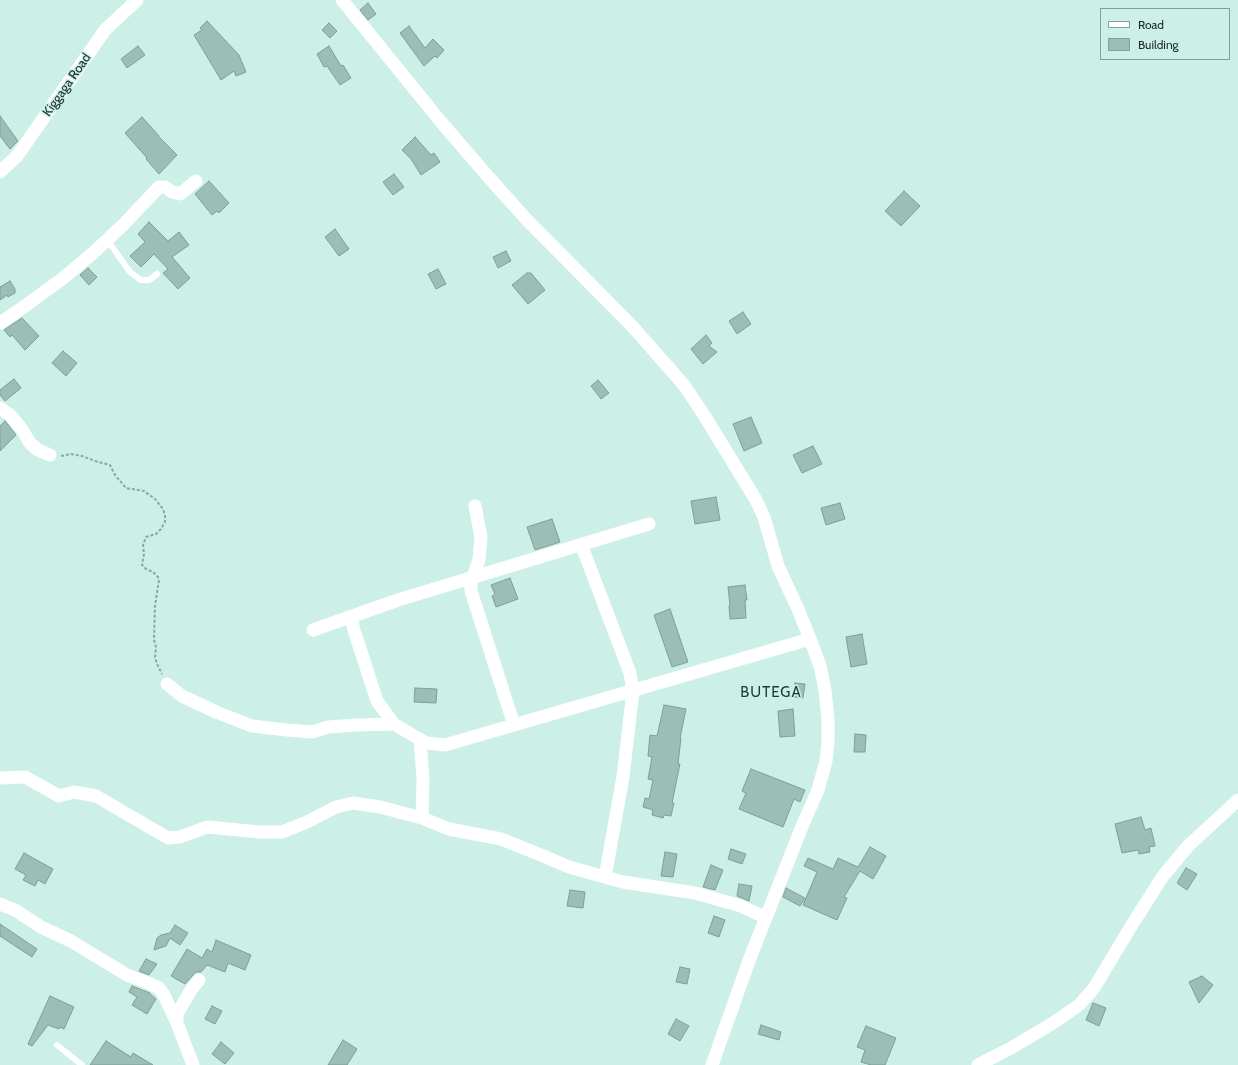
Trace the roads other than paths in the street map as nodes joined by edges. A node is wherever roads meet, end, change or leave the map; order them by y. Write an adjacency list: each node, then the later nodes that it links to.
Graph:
1 (137, 0): 3 (street, Kiggaga Road)
2 (342, 0): 16 (street)
3 (0, 172)
4 (196, 181): 5 (street)
5 (108, 241): 6 (lane); 7 (street)
6 (158, 274)
7 (0, 322)
8 (0, 408): 9 (street)
9 (50, 455)
10 (475, 506): 13 (street)
11 (649, 524): 12 (street)
12 (581, 544): 13 (street); 18 (street)
13 (474, 577): 14 (street); 20 (street)
14 (352, 616): 15 (street); 19 (street)
15 (313, 630)
16 (810, 638): 18 (street); 27 (street)
17 (167, 684): 19 (street)
18 (633, 691): 20 (street); 25 (street)
19 (394, 724): 21 (street)
20 (514, 725): 21 (street)
21 (420, 739): 24 (street)
22 (0, 778): 24 (street)
23 (1238, 800): 34 (street)
24 (422, 818): 25 (street)
25 (605, 877): 27 (street)
26 (0, 904): 29 (street)
27 (766, 918): 33 (street)
28 (199, 980): 29 (street)
29 (177, 1023): 32 (street)
30 (58, 1045): 31 (lane)
31 (82, 1065)
32 (193, 1065)
33 (712, 1065)
34 (978, 1065)

